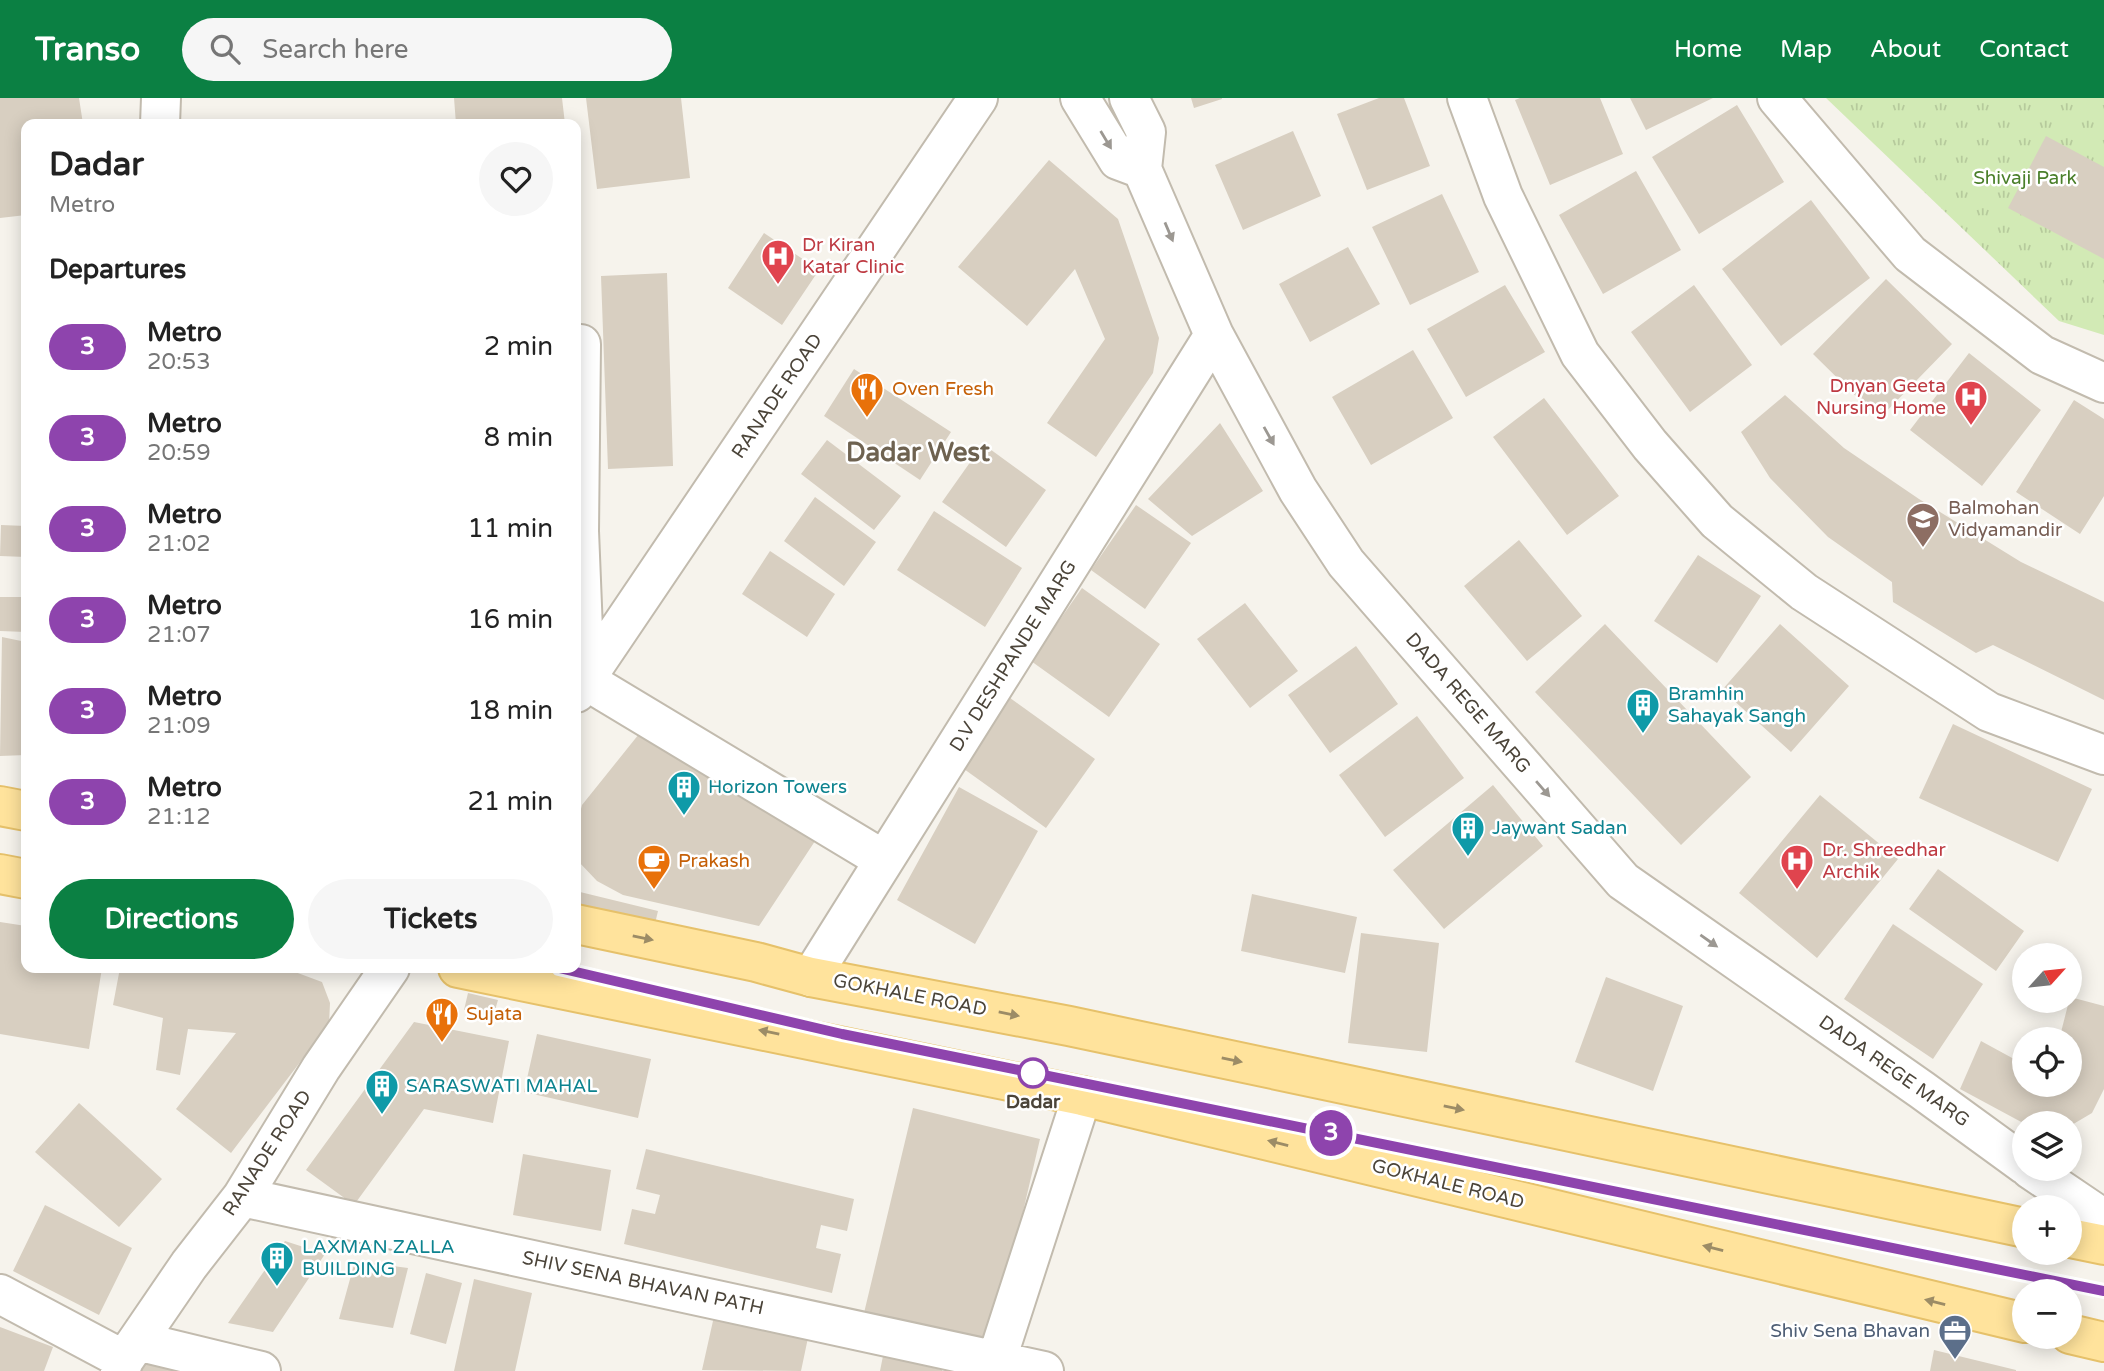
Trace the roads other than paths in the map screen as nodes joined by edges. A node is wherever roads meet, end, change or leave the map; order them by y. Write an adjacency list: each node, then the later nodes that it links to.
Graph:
1 (161, 98): 7 (street)
2 (978, 98): 11 (street, RANADE ROAD)
3 (1080, 98): 8 (street, one-way to 8)
4 (1129, 98): 8 (street)
5 (1467, 98): 13 (street)
6 (1777, 98): 10 (street)
7 (160, 119)
8 (1142, 169): 9 (street, DADA REGE MARG, one-way to 9)
9 (1214, 335): 16 (street, D.V DESHPANDE MARG); 24 (street, DADA REGE MARG, one-way to 24)
10 (2104, 383)
11 (581, 686)
12 (581, 688): 16 (street)
13 (2104, 755)
14 (0, 806): 15 (main road)
15 (21, 810)
16 (884, 860): 22 (street, D.V DESHPANDE MARG)
17 (0, 874): 18 (main road)
18 (21, 878)
19 (581, 926): 22 (main road, GOKHALE ROAD, one-way to 22)
20 (387, 973): 26 (street, RANADE ROAD)
21 (482, 973): 23 (main road, GOKHALE ROAD, one-way to 21)
22 (811, 977): 28 (main road, GOKHALE ROAD, one-way to 28)
23 (1082, 1096): 32 (main road, GOKHALE ROAD, one-way to 23); 36 (street)
24 (2012, 1155)
25 (2048, 1181): 27 (street)
26 (242, 1198): 35 (street, RANADE ROAD); 36 (street, SHIV SENA BHAVAN PATH)
27 (2104, 1219)
28 (2012, 1225)
29 (2082, 1240): 30 (main road)
30 (2104, 1245)
31 (0, 1294): 35 (street)
32 (2012, 1320)
33 (2082, 1337): 34 (main road)
34 (2104, 1342)
35 (127, 1357): 37 (street)
36 (995, 1365): 38 (street, SHIV SENA BHAVAN PATH)
37 (261, 1371)
38 (1044, 1371)

